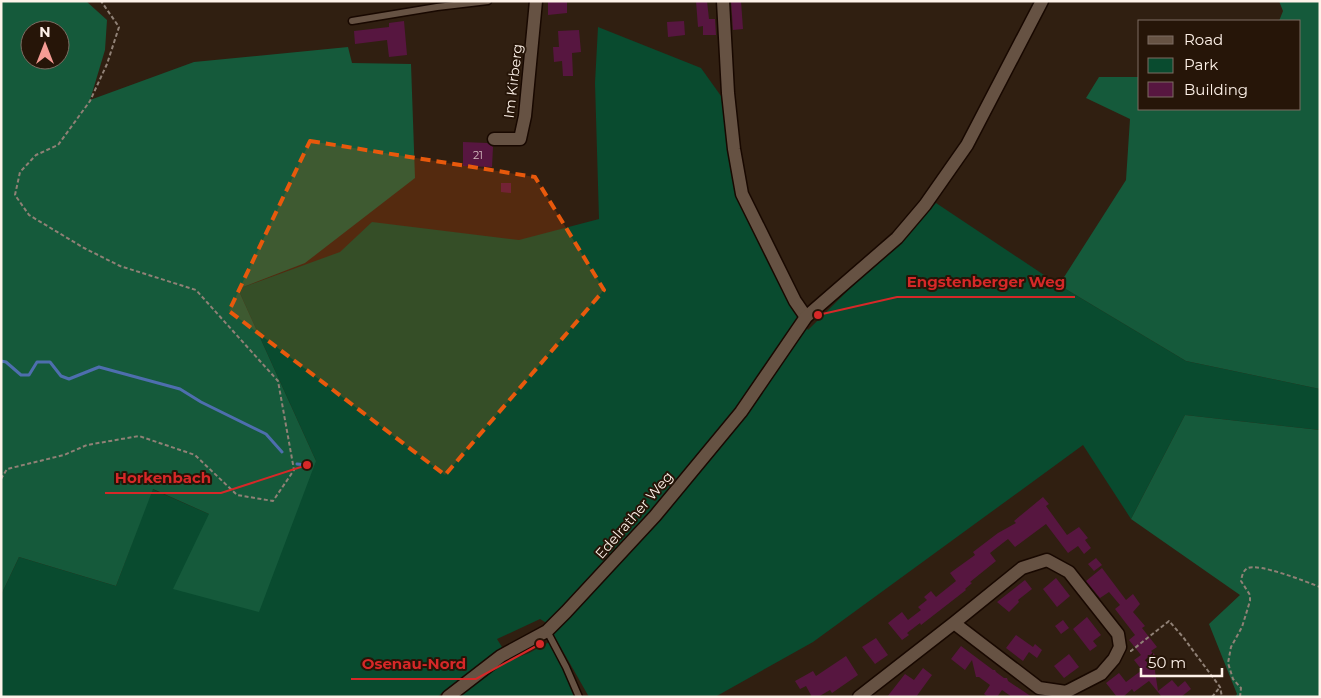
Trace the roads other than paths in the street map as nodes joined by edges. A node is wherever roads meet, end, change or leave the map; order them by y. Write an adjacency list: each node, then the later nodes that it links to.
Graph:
1 (488, 1): 5 (lane)
2 (536, 1): 6 (street, Im Kirberg)
3 (723, 1): 7 (street)
4 (1042, 1): 7 (street, Edelrather Weg)
5 (352, 21)
6 (494, 139)
7 (806, 317): 9 (street, Edelrather Weg)
8 (954, 624): 8 (street); 10 (street)
9 (547, 631): 11 (street, Edelrather Weg); 12 (lane)
10 (860, 696)
11 (448, 697)
12 (579, 697)

